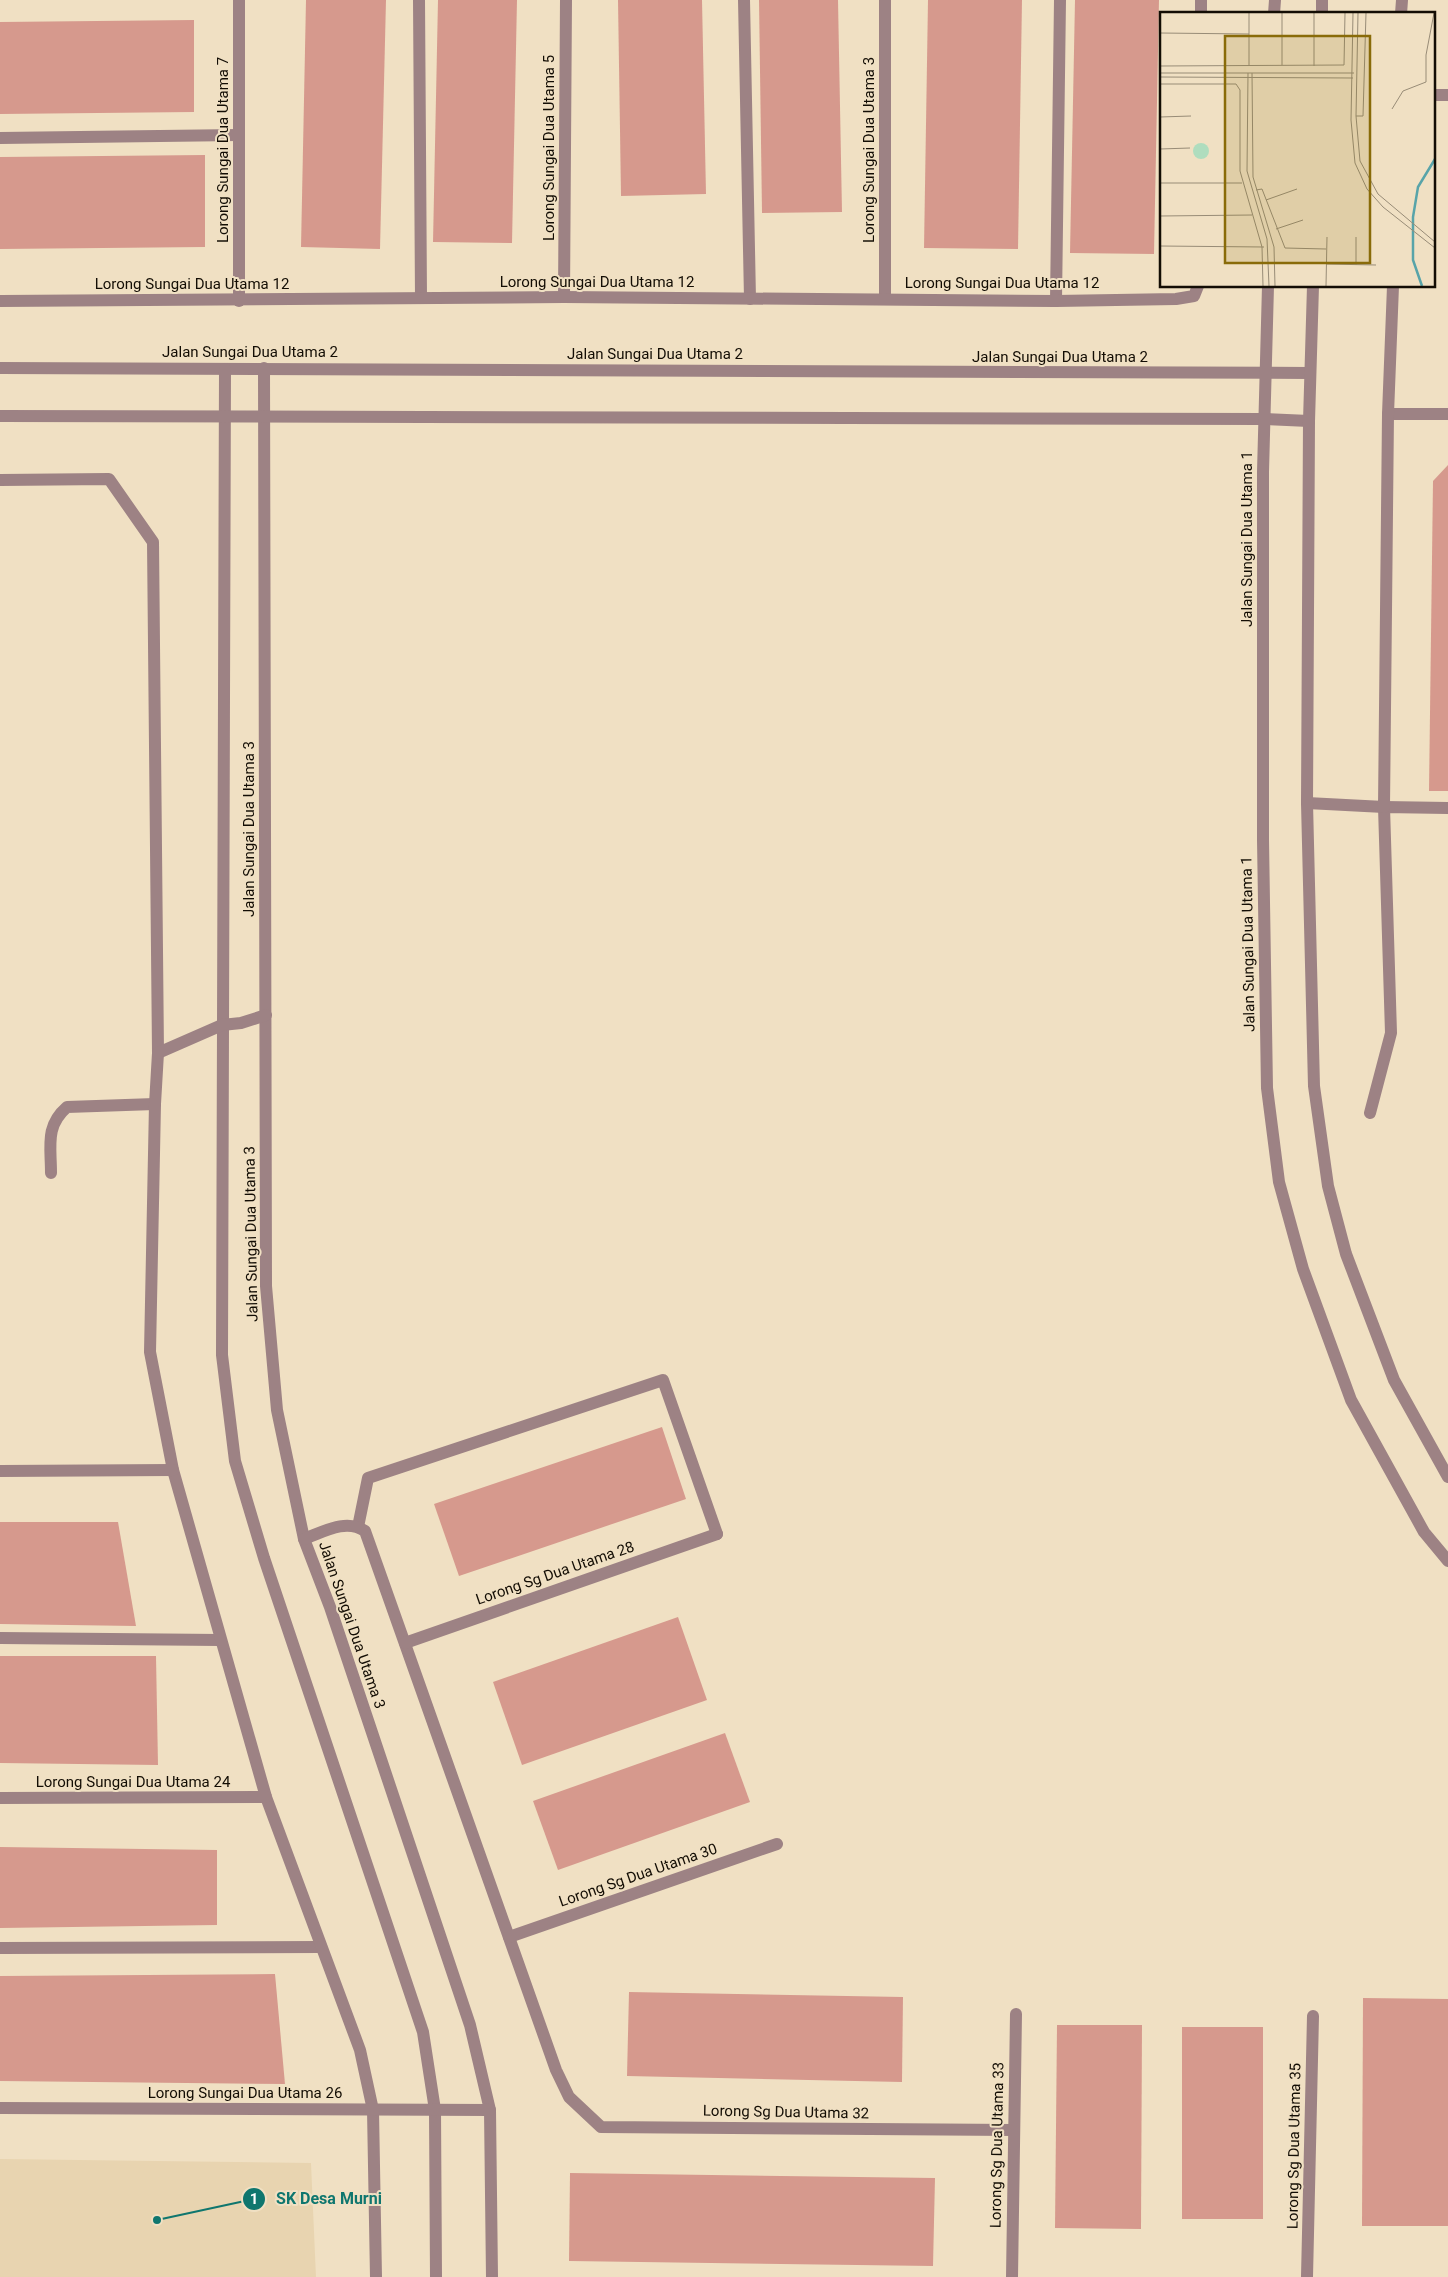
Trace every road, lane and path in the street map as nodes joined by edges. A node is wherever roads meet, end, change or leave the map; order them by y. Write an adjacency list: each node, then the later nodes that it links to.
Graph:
1 (239, 0): 7 (street, Lorong Sungai Dua Utama 7)
2 (419, 0): 14 (street)
3 (566, 0): 13 (street, Lorong Sungai Dua Utama 5)
4 (744, 0): 15 (street)
5 (885, 0): 16 (street, Lorong Sungai Dua Utama 3)
6 (1060, 0): 18 (street)
7 (239, 136): 8 (street); 17 (street, Lorong Sungai Dua Utama 7)
8 (0, 138)
9 (1268, 288): 24 (street, Jalan Sungai Dua Utama 1)
10 (1313, 288): 23 (street)
11 (1393, 288): 25 (street)
12 (1196, 291): 18 (street, Lorong Sungai Dua Utama 12)
13 (564, 297): 14 (street, Lorong Sungai Dua Utama 12); 15 (street, Lorong Sungai Dua Utama 12)
14 (421, 298): 17 (street, Lorong Sungai Dua Utama 12)
15 (750, 299): 16 (street, Lorong Sungai Dua Utama 12)
16 (884, 299): 18 (street, Lorong Sungai Dua Utama 12)
17 (239, 300): 19 (street, Lorong Sungai Dua Utama 12)
18 (1056, 300)
19 (0, 301)
20 (0, 368): 22 (street, Jalan Sungai Dua Utama 2)
21 (264, 368): 22 (street, Jalan Sungai Dua Utama 2); 24 (street, Jalan Sungai Dua Utama 2); 29 (street, Jalan Sungai Dua Utama 3)
22 (225, 369): 28 (street, Jalan Sungai Dua Utama 3)
23 (1310, 373): 24 (street, Jalan Sungai Dua Utama 2); 31 (street)
24 (1265, 374): 30 (street, Jalan Sungai Dua Utama 1)
25 (1388, 414): 26 (street); 34 (street)
26 (1448, 414)
27 (0, 416): 28 (street)
28 (225, 416): 29 (street); 37 (street, Jalan Sungai Dua Utama 3)
29 (264, 416): 30 (street); 36 (street, Jalan Sungai Dua Utama 3)
30 (1264, 419): 31 (street); 47 (street, Jalan Sungai Dua Utama 1)
31 (1309, 421): 33 (street)
32 (0, 480): 38 (street)
33 (1308, 803): 34 (street); 44 (street)
34 (1384, 807): 35 (street); 40 (street)
35 (1448, 808)
36 (266, 1016): 37 (street); 46 (street, Jalan Sungai Dua Utama 3)
37 (222, 1025): 38 (street); 61 (street, Jalan Sungai Dua Utama 3)
38 (158, 1053): 39 (street)
39 (155, 1104): 41 (street); 42 (street)
40 (1370, 1114)
41 (51, 1173)
42 (173, 1470): 43 (street); 49 (street)
43 (0, 1471)
44 (1448, 1477)
45 (358, 1527): 46 (street); 50 (street); 50 (street, Lorong Sg Dua Utama 28)
46 (304, 1539): 62 (street, Jalan Sungai Dua Utama 3)
47 (1448, 1561)
48 (0, 1638): 49 (street)
49 (220, 1640): 51 (street)
50 (405, 1643): 54 (street)
51 (266, 1797): 52 (street, Lorong Sungai Dua Utama 24); 55 (street)
52 (0, 1798)
53 (777, 1844): 54 (street, Lorong Sg Dua Utama 30)
54 (509, 1937): 63 (street, Lorong Sg Dua Utama 32)
55 (320, 1947): 56 (street); 60 (street)
56 (0, 1948)
57 (1016, 2014): 63 (street, Lorong Sg Dua Utama 33)
58 (1313, 2016): 68 (street, Lorong Sg Dua Utama 35)
59 (0, 2108): 60 (street, Lorong Sungai Dua Utama 26)
60 (373, 2110): 61 (street, Lorong Sungai Dua Utama 26); 64 (street)
61 (435, 2110): 62 (street, Lorong Sungai Dua Utama 26); 65 (street, Jalan Sungai Dua Utama 3)
62 (490, 2110): 66 (street, Jalan Sungai Dua Utama 3)
63 (1014, 2130): 67 (street, Lorong Sg Dua Utama 33)
64 (376, 2277)
65 (436, 2277)
66 (492, 2277)
67 (1012, 2277)
68 (1307, 2277)

